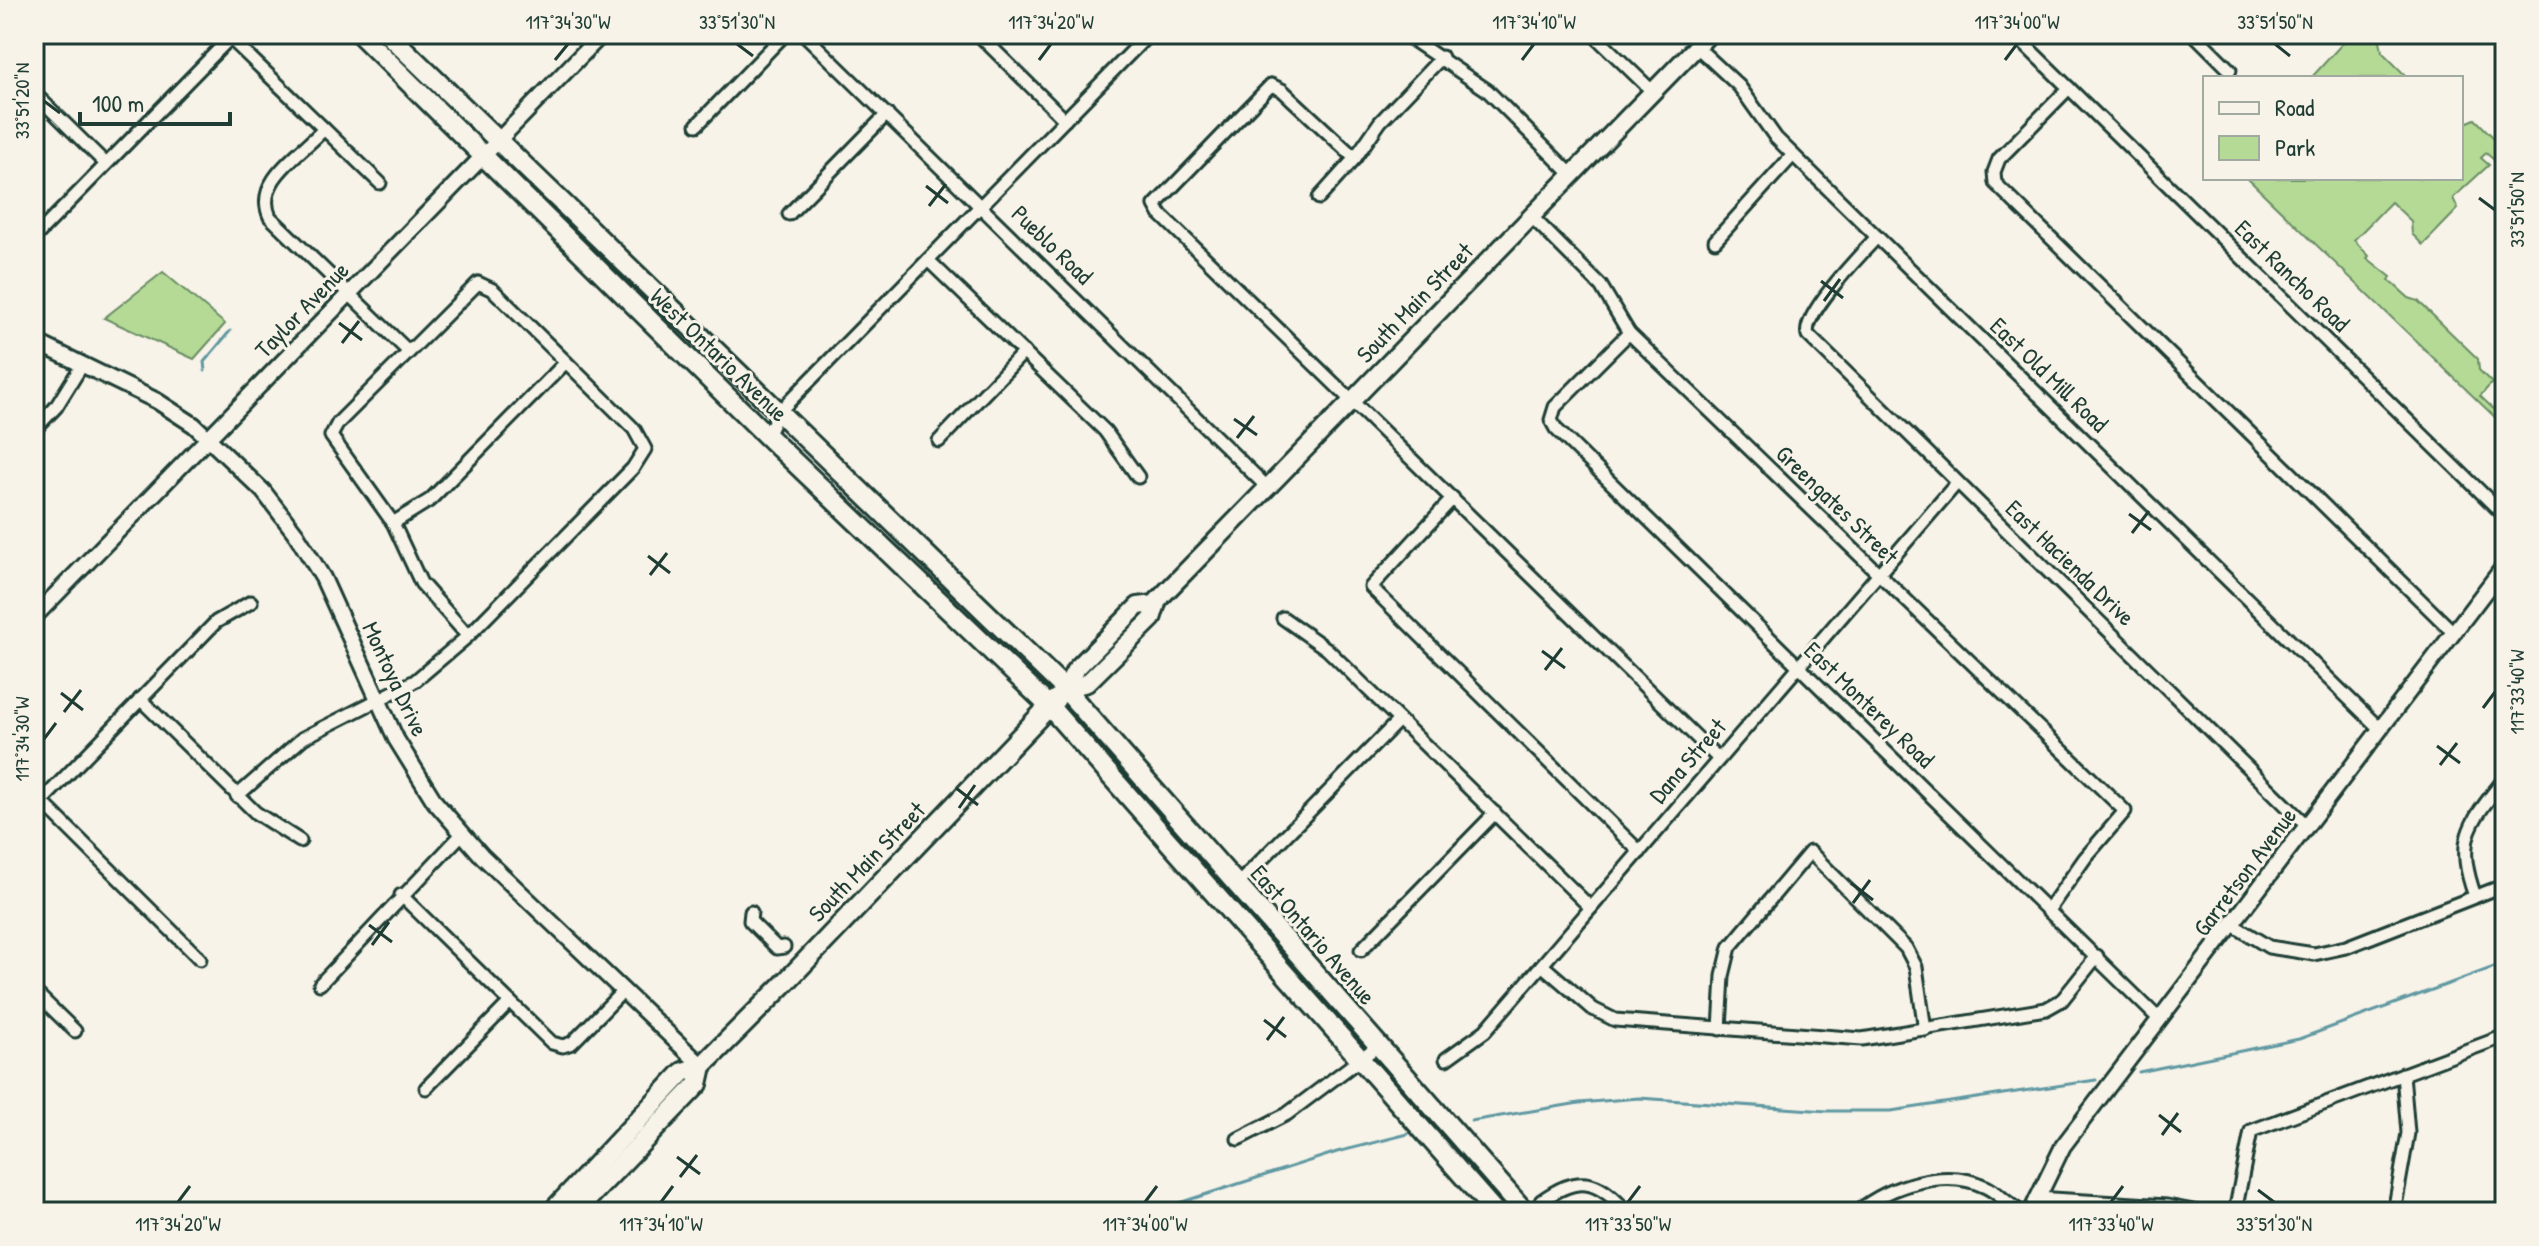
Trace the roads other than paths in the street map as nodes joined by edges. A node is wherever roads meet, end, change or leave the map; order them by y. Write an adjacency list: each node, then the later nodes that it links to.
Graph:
1 (360, 34): 25 (main road, West Ontario Avenue)
2 (388, 34): 24 (main road, West Ontario Avenue)
3 (602, 34): 24 (street, Taylor Avenue)
4 (785, 34): 22 (street)
5 (804, 34): 20 (street, Pueblo Road)
6 (978, 34): 21 (street)
7 (1149, 34): 21 (street)
8 (1404, 34): 15 (street)
9 (1593, 34): 18 (street)
10 (1709, 34): 14 (main road, South Main Street)
11 (2014, 34): 17 (street, East Rancho Road)
12 (2194, 34): 16 (street)
13 (228, 36): 23 (street); 28 (street)
14 (1697, 47): 18 (main road, South Main Street); 26 (street, East Old Mill Road)
15 (1442, 57): 27 (street); 29 (street)
16 (2230, 70)
17 (2069, 88): 56 (street, East Rancho Road); 63 (street)
18 (1653, 92): 29 (main road, South Main Street)
19 (34, 93): 28 (street)
20 (887, 114): 32 (street, Pueblo Road); 33 (street)
21 (1065, 120): 32 (street)
22 (697, 125)
23 (324, 129): 30 (street); 39 (street)
24 (499, 142): 25 (street, Taylor Avenue); 47 (main road, West Ontario Avenue)
25 (486, 155): 39 (street, Taylor Avenue); 49 (main road, West Ontario Avenue)
26 (1793, 155): 35 (street, East Old Mill Road); 37 (street)
27 (1355, 158): 31 (street); 46 (street)
28 (106, 164): 36 (street)
29 (1572, 175): 34 (main road, South Main Street)
30 (380, 183)
31 (1319, 198)
32 (981, 206): 38 (street); 54 (street, Pueblo Road)
33 (789, 214)
34 (1532, 217): 40 (street, Greengates Street); 46 (main road, South Main Street)
35 (1877, 237): 53 (street, East Hacienda Drive); 71 (street, East Old Mill Road)
36 (34, 238)
37 (1715, 241)
38 (928, 260): 43 (street); 47 (street)
39 (349, 294): 42 (street); 50 (street, Taylor Avenue)
40 (1629, 333): 59 (street, Greengates Street); 65 (street, East Monterey Road)
41 (34, 341): 45 (street, Montoya Drive)
42 (408, 351): 44 (street); 57 (street)
43 (1024, 352): 51 (street); 52 (street)
44 (566, 362): 57 (street); 64 (street)
45 (82, 365): 48 (street); 50 (street, Montoya Drive)
46 (1354, 401): 54 (main road, South Main Street); 55 (street)
47 (778, 413): 49 (street); 66 (main road, West Ontario Avenue)
48 (34, 430)
49 (767, 436): 69 (main road, West Ontario Avenue)
50 (209, 437): 61 (street, Taylor Avenue); 68 (street, Montoya Drive)
51 (939, 441)
52 (1138, 477)
53 (1956, 484): 59 (street, Dana Street); 78 (street, East Hacienda Drive)
54 (1268, 488): 66 (main road, South Main Street)
55 (1453, 498): 72 (street); 81 (street)
56 (2505, 516)
57 (393, 523): 64 (street)
58 (2505, 565): 63 (street, Garretson Avenue)
59 (1878, 576): 65 (street, Dana Street); 87 (street, Greengates Street)
60 (251, 602): 67 (street)
61 (34, 617)
62 (1283, 618): 70 (street)
63 (2454, 633): 71 (street, Garretson Avenue)
64 (468, 636): 68 (street)
65 (1799, 667): 72 (street, Dana Street); 87 (street, East Monterey Road)
66 (1065, 689): 69 (main road, South Main Street); 82 (main road, East Ontario Avenue)
67 (140, 699): 74 (street); 75 (street)
68 (378, 700): 74 (street); 79 (street, Montoya Drive)
69 (1049, 706): 76 (main road, East Ontario Avenue); 107 (main road, South Main Street)
70 (1399, 720): 77 (street); 82 (street)
71 (2379, 728): 78 (street, Garretson Avenue)
72 (1719, 759): 81 (street, Dana Street)
73 (2505, 778): 85 (street)
74 (237, 796): 80 (street)
75 (38, 805): 93 (street)
76 (1137, 805): 82 (main road); 106 (main road, East Ontario Avenue)
77 (1495, 813): 86 (street); 91 (street)
78 (2307, 826): 89 (street, Garretson Avenue)
79 (461, 835): 84 (street); 97 (street, Montoya Drive)
80 (300, 841)
81 (1640, 852): 86 (street, Dana Street)
82 (1237, 885): 104 (main road, East Ontario Avenue)
83 (2505, 885): 85 (street)
84 (401, 895): 95 (street); 98 (street)
85 (2475, 896): 89 (street)
86 (1591, 908): 94 (street, Dana Street)
87 (2049, 909): 92 (street, East Monterey Road)
88 (751, 912): 90 (street)
89 (2233, 925): 99 (street, Garretson Avenue)
90 (784, 947)
91 (1361, 950)
92 (2097, 956): 99 (street, East Monterey Road); 101 (street)
93 (200, 959)
94 (1542, 965): 100 (street); 105 (street, Dana Street)
95 (320, 984)
96 (34, 991): 102 (street)
97 (623, 991): 98 (street); 107 (street, Montoya Drive)
98 (510, 1002): 109 (street)
99 (2160, 1020): 111 (street, Garretson Avenue)
100 (1720, 1029): 101 (street); 101 (street)
101 (1925, 1030)
102 (75, 1031)
103 (2505, 1036): 108 (street)
104 (1379, 1045): 106 (street); 112 (main road, East Ontario Avenue)
105 (1446, 1059)
106 (1361, 1060): 110 (street); 115 (main road, East Ontario Avenue)
107 (702, 1066): 113 (main road, South Main Street); 114 (main road, South Main Street)
108 (2403, 1074): 120 (street); 121 (street)
109 (426, 1088)
110 (1238, 1139)
111 (2034, 1205): 119 (street)
112 (1533, 1206): 116 (street)
113 (552, 1212)
114 (575, 1212)
115 (1495, 1212)
116 (1627, 1212)
117 (1857, 1212): 118 (street)
118 (2022, 1212)
119 (2199, 1212)
120 (2235, 1212)
121 (2394, 1212)

